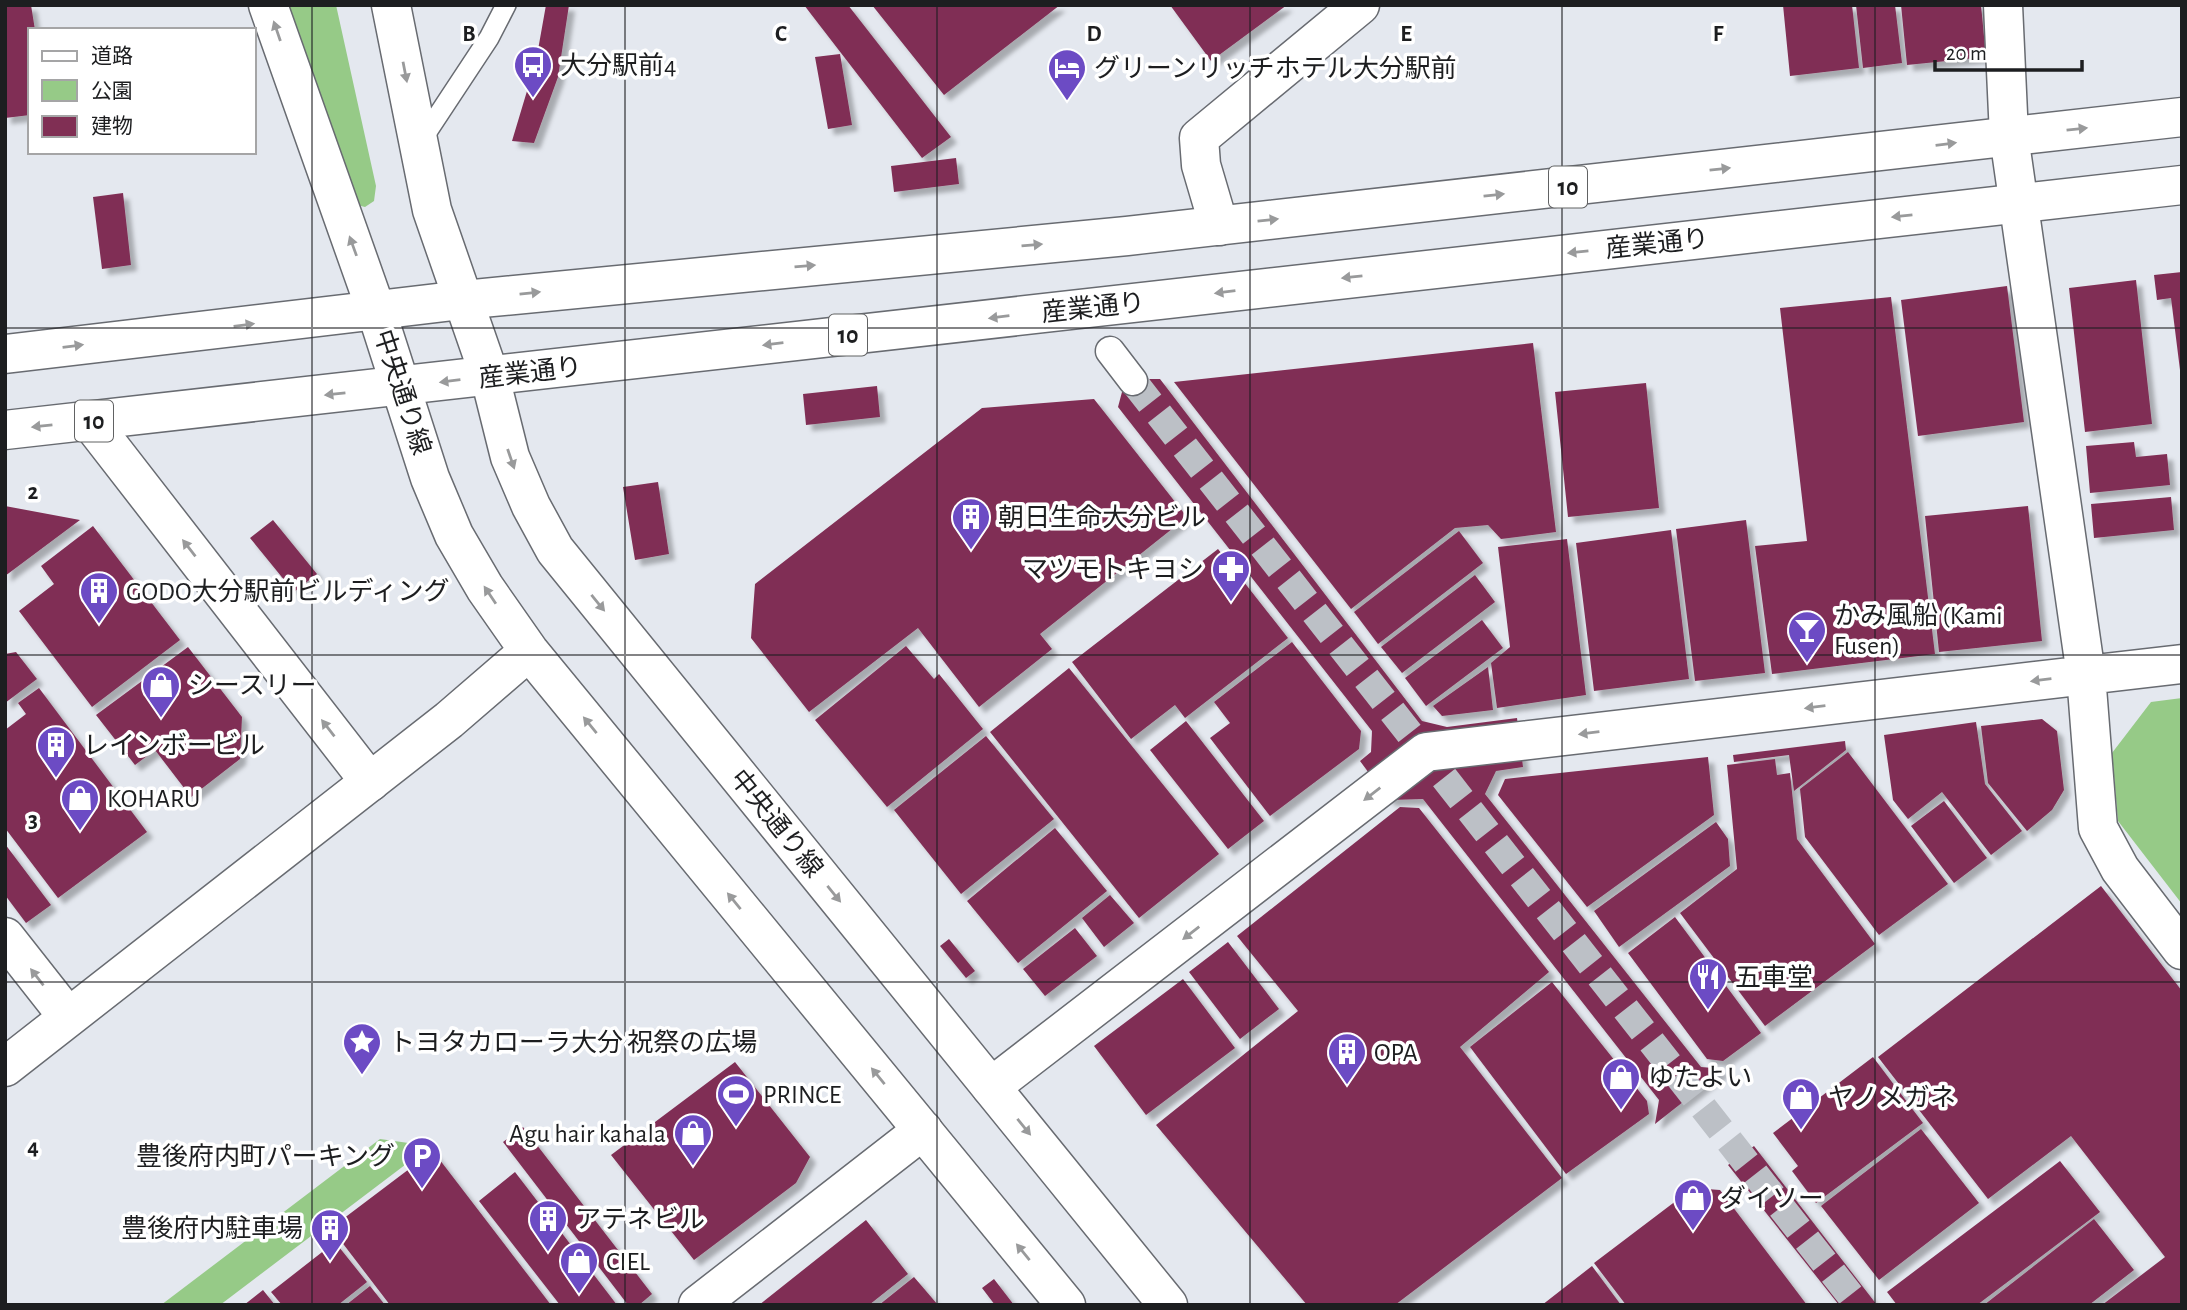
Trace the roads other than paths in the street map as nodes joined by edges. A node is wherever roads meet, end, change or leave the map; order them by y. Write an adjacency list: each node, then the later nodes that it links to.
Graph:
1 (268, 5): 13 (main road, 中央通り線, one-way to 1)
2 (391, 5): 8 (main road, 中央通り線, one-way to 8)
3 (506, 5): 8 (lane)
4 (1360, 5): 11 (main road)
5 (2003, 5): 7 (main road)
6 (2182, 117): 7 (main road, 10, one-way to 6)
7 (2010, 136): 10 (main road); 11 (main road, 10, one-way to 7)
8 (418, 144): 12 (main road, 中央通り線)
9 (2182, 185): 10 (main road, 産業通り / 10)
10 (2018, 203): 16 (main road, 産業通り / 10, one-way to 16); 23 (main road)
11 (1219, 226): 12 (main road, 10, one-way to 11)
12 (462, 300): 13 (main road, 10); 16 (main road, 中央通り線)
13 (376, 310): 15 (main road, 10, one-way to 13); 18 (main road, 中央通り線)
14 (1110, 351): 17 (street)
15 (5, 354)
16 (490, 377): 18 (main road, 産業通り / 10, one-way to 18); 29 (main road, 中央通り線, one-way to 29)
17 (1133, 381)
18 (403, 387): 19 (main road, 産業通り / 10, one-way to 19); 21 (main road, 中央通り線, one-way to 18)
19 (90, 421): 20 (main road, 産業通り / 10, one-way to 20); 24 (main road, one-way to 19)
20 (5, 430)
21 (529, 651): 24 (main road); 30 (main road, 中央通り線, one-way to 21)
22 (2182, 664): 23 (main road)
23 (2086, 675): 26 (main road); 29 (main road, one-way to 29)
24 (370, 782): 27 (main road)
25 (5, 937): 27 (main road, one-way to 25)
26 (2182, 950)
27 (68, 1017): 28 (main road)
28 (5, 1067)
29 (991, 1087): 33 (main road, 中央通り線, one-way to 33)
30 (923, 1130): 31 (main road); 32 (main road, 中央通り線, one-way to 30)
31 (698, 1305)
32 (1066, 1305)
33 (1168, 1305)

